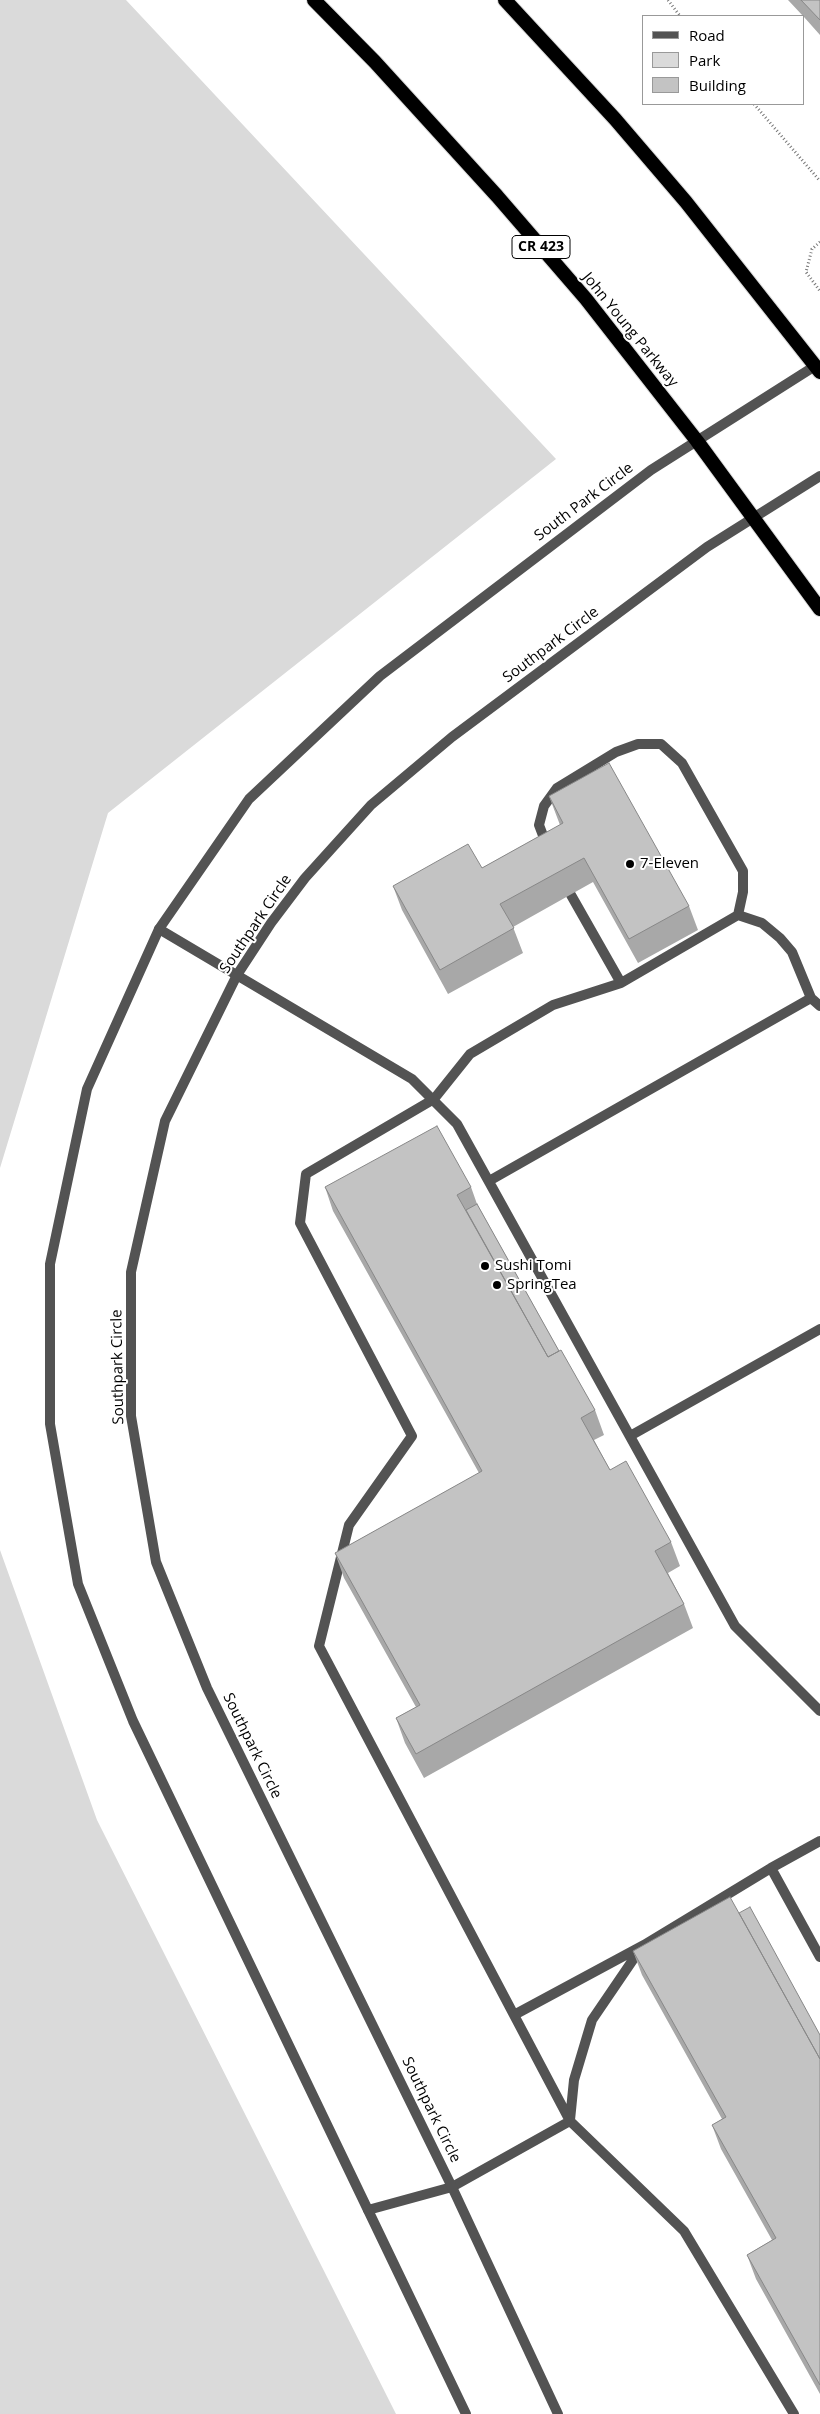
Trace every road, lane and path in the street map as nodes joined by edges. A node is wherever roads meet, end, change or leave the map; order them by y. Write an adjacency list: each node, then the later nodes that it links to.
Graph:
1 (314, 0): 10 (highway, John Young Parkway / CR 423)
2 (505, 0): 9 (highway)
3 (668, 0): 4 (path)
4 (679, 15)
5 (755, 105): 6 (path)
6 (820, 181)
7 (820, 242): 8 (path)
8 (820, 291)
9 (818, 369): 10 (street, South Park Circle)
10 (697, 441): 12 (highway, John Young Parkway / CR 423); 17 (street, South Park Circle)
11 (820, 476): 12 (street)
12 (755, 517): 13 (highway, John Young Parkway / CR 423); 18 (street, Southpark Circle)
13 (820, 609)
14 (552, 858): 16 (street)
15 (571, 894): 19 (street)
16 (738, 915): 19 (street); 20 (street)
17 (159, 929): 18 (street); 34 (street)
18 (237, 975): 22 (street); 33 (street, Southpark Circle)
19 (621, 983): 22 (street)
20 (811, 998): 21 (street); 23 (street)
21 (820, 1006)
22 (434, 1099): 23 (street); 31 (street)
23 (489, 1181): 25 (street)
24 (820, 1329): 25 (street)
25 (630, 1436): 26 (street)
26 (820, 1711)
27 (820, 1841): 28 (street)
28 (771, 1868): 29 (street); 30 (street)
29 (644, 1945): 31 (street); 32 (street)
30 (820, 1957)
31 (514, 2015): 32 (street)
32 (570, 2122): 33 (street); 37 (street)
33 (452, 2188): 34 (street); 36 (street, Southpark Circle)
34 (368, 2210): 35 (street)
35 (466, 2414)
36 (558, 2414)
37 (794, 2414)

